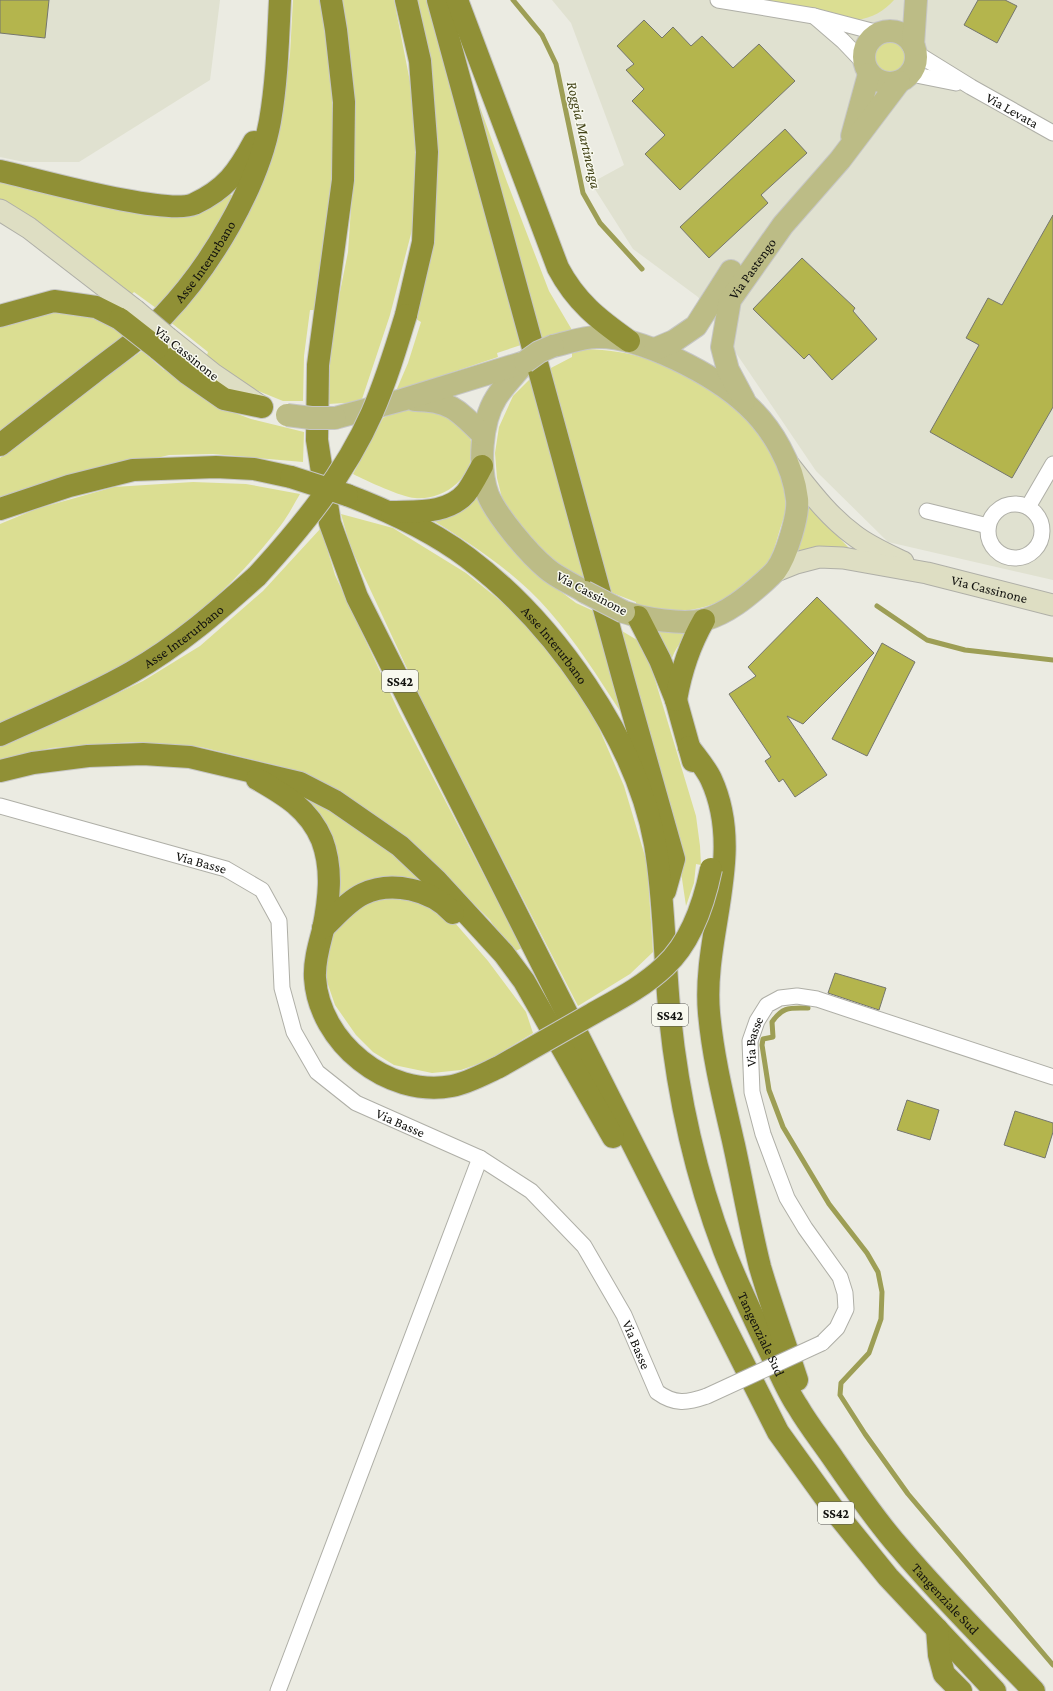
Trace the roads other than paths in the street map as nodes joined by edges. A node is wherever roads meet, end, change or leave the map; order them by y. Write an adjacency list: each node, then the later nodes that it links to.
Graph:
1 (280, 0): 13 (highway, Asse Interurbano)
2 (330, 0): 55 (highway, SS42)
3 (406, 0): 45 (highway, Asse Interurbano, bridge)
4 (438, 0): 50 (highway, SS42)
5 (457, 0): 22 (highway)
6 (718, 0): 9 (street)
7 (908, 0): 10 (main road)
8 (916, 0): 11 (main road, Via Pastengo)
9 (814, 16): 10 (street); 12 (street)
10 (883, 32): 11 (main road); 12 (main road)
11 (910, 63): 12 (main road); 14 (street, Via Levata); 14 (street, Via Levata); 16 (main road, Via Pastengo)
12 (867, 68): 16 (main road, Via Pastengo)
13 (276, 70): 17 (highway); 29 (highway, Asse Interurbano)
14 (971, 87): 15 (street, Via Levata)
15 (1053, 133)
16 (849, 147): 19 (main road, Via Pastengo)
17 (0, 171)
18 (0, 210): 20 (main road)
19 (783, 225): 23 (main road, Via Pastengo); 26 (main road, Via Pastengo)
20 (127, 314): 21 (highway); 27 (highway, bridge)
21 (0, 316)
22 (629, 340): 23 (main road, Via Cassinone); 24 (main road, Via Cassinone, bridge)
23 (655, 349): 26 (main road, Via Cassinone)
24 (525, 362): 25 (main road, Via Cassinone); 28 (main road, Via Cassinone)
25 (402, 400): 27 (main road, Via Cassinone, bridge); 28 (main road, Via Cassinone)
26 (746, 404): 30 (main road, Via Cassinone)
27 (262, 407)
28 (483, 435): 32 (main road, Via Cassinone)
29 (0, 445)
30 (789, 464): 39 (main road, Via Cassinone); 40 (main road, Via Cassinone)
31 (1053, 464): 33 (street)
32 (482, 466): 36 (highway); 42 (main road, Via Cassinone, bridge)
33 (1028, 506): 37 (street); 38 (street)
34 (0, 510): 36 (highway, Asse Interurbano, bridge)
35 (927, 510): 37 (street)
36 (392, 512): 50 (highway, Asse Interurbano)
37 (988, 526): 38 (street)
38 (1047, 540)
39 (776, 571): 40 (main road, Via Cassinone); 43 (main road, Via Cassinone)
40 (927, 573): 41 (main road, Via Cassinone)
41 (1053, 605)
42 (631, 614): 43 (main road, Via Cassinone); 44 (highway)
43 (704, 620): 44 (highway)
44 (676, 700): 46 (highway)
45 (0, 735)
46 (689, 747): 51 (highway, bridge); 56 (highway)
47 (238, 767): 48 (highway); 51 (highway); 52 (highway)
48 (1, 770)
49 (0, 806): 54 (street, Via Basse)
50 (663, 898): 56 (highway, Tangenziale Sud / SS42)
51 (323, 928): 52 (highway)
52 (546, 1019): 55 (highway)
53 (1053, 1077): 54 (street, Via Basse, bridge)
54 (480, 1158): 58 (street)
55 (714, 1307): 57 (highway, Tangenziale Sud / SS42)
56 (796, 1405): 61 (highway, Tangenziale Sud / SS42)
57 (937, 1629): 59 (highway); 60 (highway, Tangenziale Sud / SS42)
58 (278, 1691)
59 (961, 1691)
60 (995, 1691)
61 (1034, 1691)

